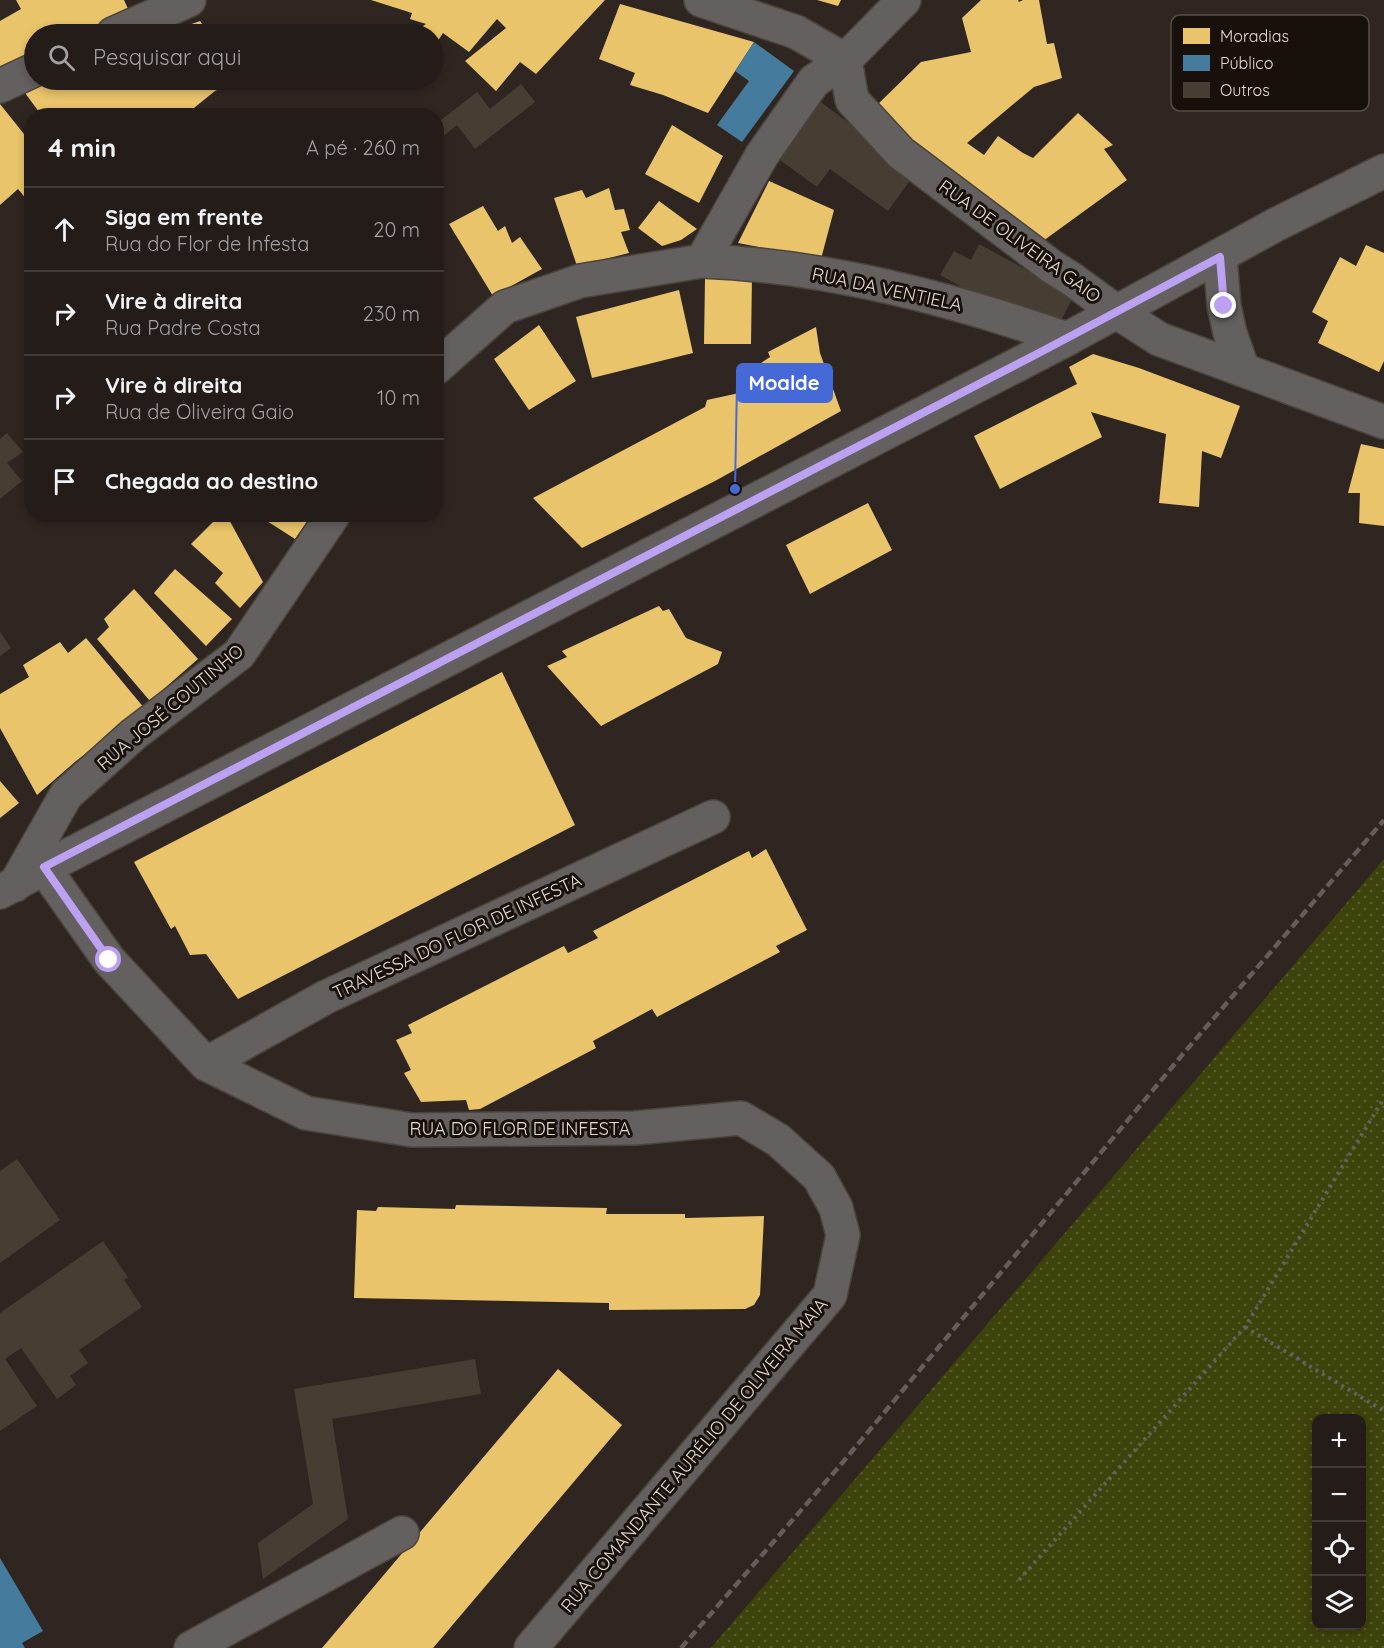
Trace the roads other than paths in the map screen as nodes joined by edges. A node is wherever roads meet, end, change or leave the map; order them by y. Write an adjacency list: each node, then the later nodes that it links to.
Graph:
1 (189, 0): 4 (street)
2 (701, 0): 5 (street)
3 (904, 0): 5 (street)
4 (135, 24)
5 (845, 60): 10 (street); 11 (street, RUA DE OLIVEIRA GAIO)
6 (24, 75): 7 (street)
7 (0, 86)
8 (1384, 171): 9 (street)
9 (1220, 257): 11 (street); 14 (street)
10 (702, 261): 12 (street, RUA DA VENTIELA); 13 (street)
11 (1117, 312): 12 (street); 14 (street, RUA DE OLIVEIRA GAIO)
12 (1067, 339): 18 (street)
13 (444, 361)
14 (1243, 370): 15 (street, RUA DE OLIVEIRA GAIO)
15 (1384, 422)
16 (329, 522): 19 (street, RUA JOSÉ COUTINHO)
17 (713, 817): 20 (street, TRAVESSA DO FLOR DE INFESTA)
18 (44, 867): 19 (street); 20 (street, RUA DO FLOR DE INFESTA)
19 (7, 889)
20 (206, 1064): 21 (street, RUA DO FLOR DE INFESTA)
21 (741, 1118): 24 (street, RUA COMANDANTE AURÉLIO DE OLIVEIRA MAIA)
22 (402, 1533): 23 (street)
23 (191, 1648)
24 (531, 1648)

